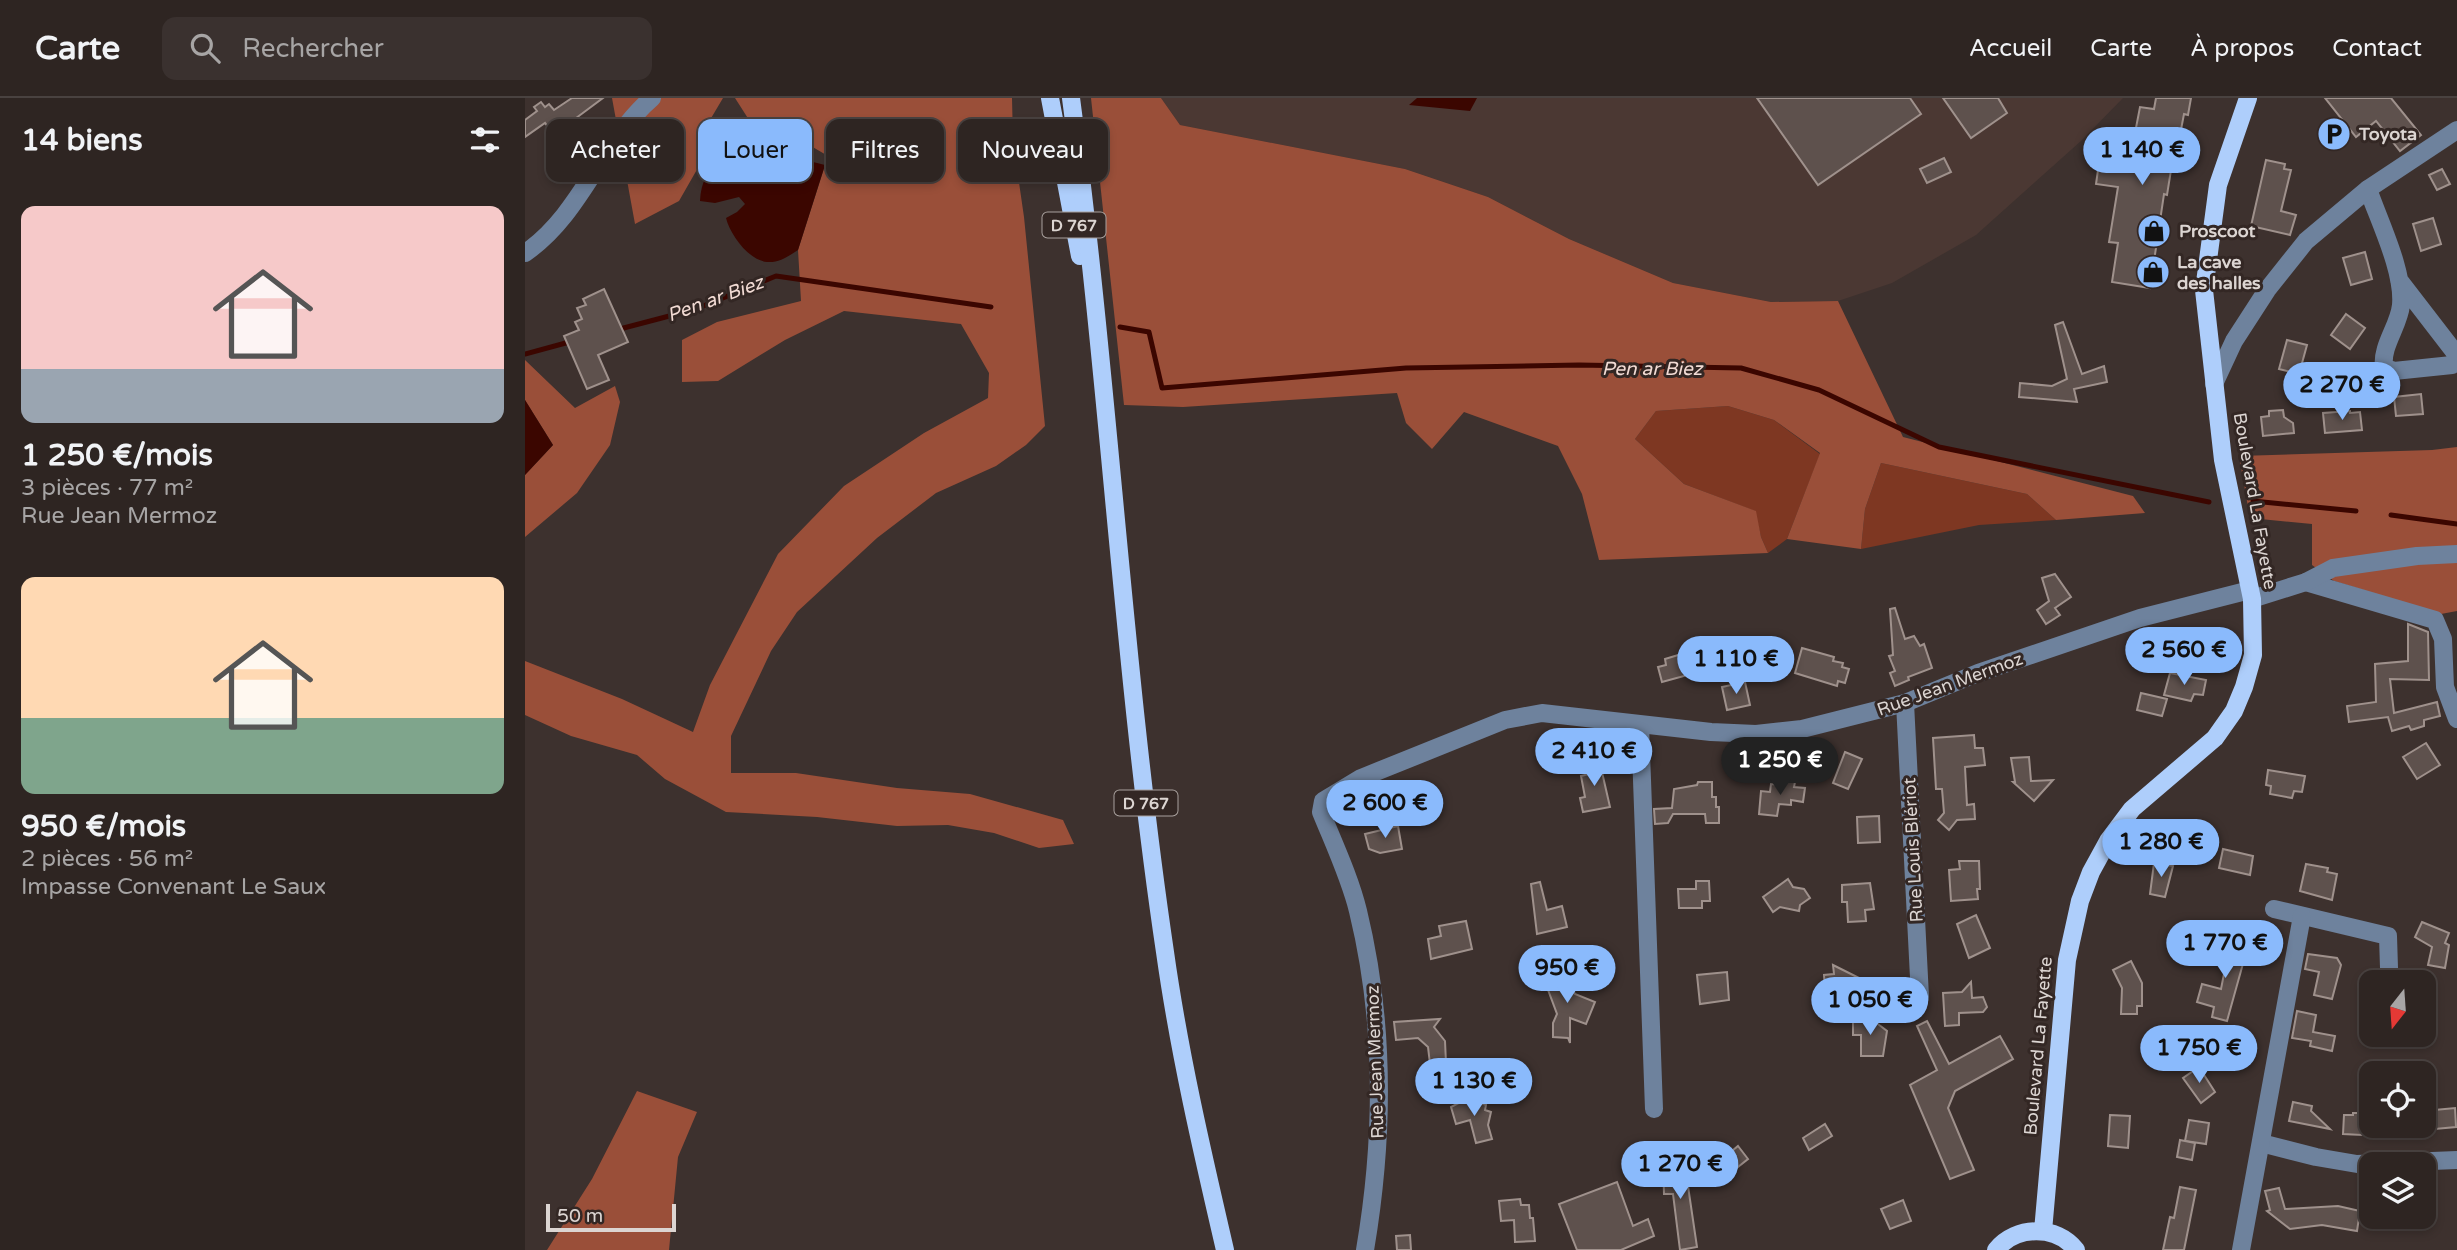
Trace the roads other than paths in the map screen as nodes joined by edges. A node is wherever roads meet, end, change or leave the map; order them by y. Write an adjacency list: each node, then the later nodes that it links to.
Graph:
1 (652, 98): 7 (street)
2 (1050, 98): 9 (main road, D 767)
3 (1071, 98): 9 (main road, D 767)
4 (2248, 98): 10 (main road, Boulevard La Fayette)
5 (2457, 130): 6 (street)
6 (2368, 189): 8 (street); 10 (street)
7 (525, 253)
8 (2399, 280): 8 (street)
9 (1099, 352): 25 (main road, D 767)
10 (2214, 384): 13 (main road, Boulevard La Fayette)
11 (2457, 554): 12 (street, Rue Jean Mermoz)
12 (2306, 582): 13 (street, Rue Jean Mermoz); 15 (street)
13 (2251, 594): 14 (street, Rue Jean Mermoz); 24 (main road, Boulevard La Fayette)
14 (1905, 702): 16 (street, Rue Jean Mermoz); 20 (street, Rue Louis Blériot)
15 (2457, 719)
16 (1640, 725): 21 (street); 26 (street, Rue Jean Mermoz)
17 (2274, 909): 18 (street)
18 (2302, 916): 19 (street); 22 (street)
19 (2389, 968)
20 (1920, 997)
21 (1654, 1109)
22 (2261, 1143): 23 (street); 29 (street)
23 (2457, 1160)
24 (2043, 1231): 27 (main road); 28 (main road)
25 (1225, 1250)
26 (1365, 1250)
27 (1996, 1250)
28 (2076, 1250)
29 (2241, 1250)

